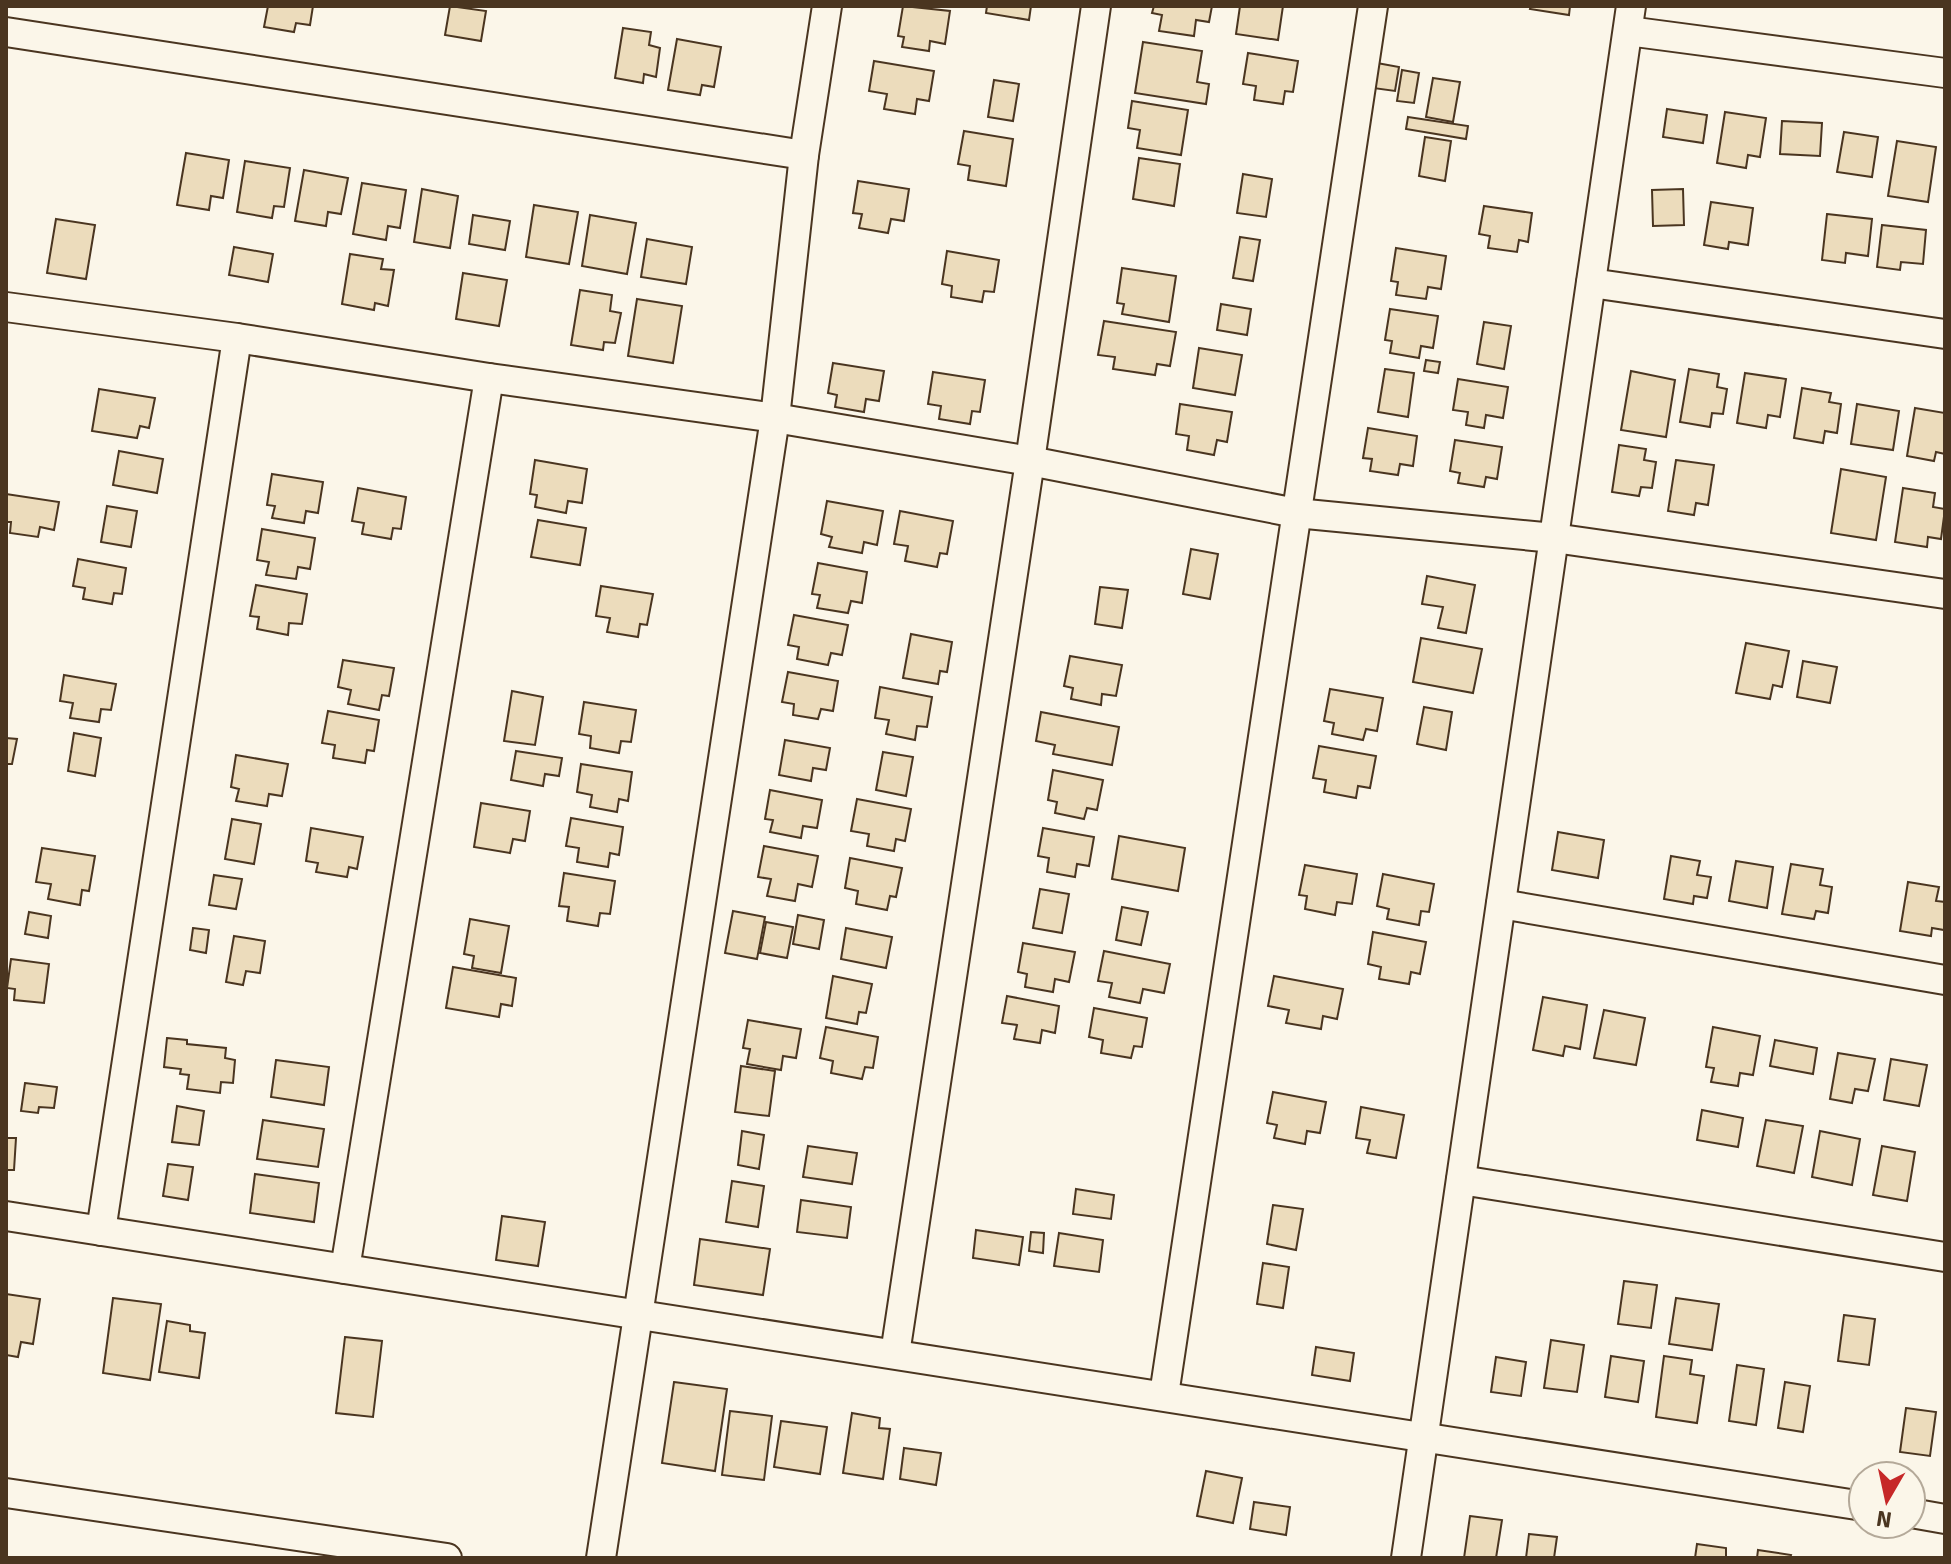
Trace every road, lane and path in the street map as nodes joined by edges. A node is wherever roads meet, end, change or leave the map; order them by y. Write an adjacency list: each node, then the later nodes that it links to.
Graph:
1 (827, 6): 7 (street)
2 (1096, 6): 14 (street)
3 (1373, 6): 15 (street)
4 (1630, 18): 6 (street); 8 (street)
5 (6, 32): 7 (street)
6 (1945, 73)
7 (804, 155): 13 (street)
8 (1591, 283): 10 (street); 16 (street)
9 (6, 307): 11 (street)
10 (1945, 334)
11 (237, 338): 12 (street); 22 (street)
12 (489, 378): 13 (street); 24 (street)
13 (775, 418): 14 (street); 25 (street)
14 (1030, 461): 15 (street); 26 (street)
15 (1296, 513): 16 (street); 27 (street)
16 (1554, 538): 17 (street); 18 (street)
17 (1945, 594)
18 (1501, 904): 19 (street); 20 (street)
19 (1945, 980)
20 (1461, 1180): 23 (street); 28 (street)
21 (6, 1216): 22 (street)
22 (101, 1231): 24 (street)
23 (1945, 1257)
24 (345, 1269): 25 (street)
25 (637, 1314): 26 (street); 32 (street)
26 (895, 1354): 27 (street)
27 (1164, 1395): 28 (street)
28 (1424, 1436): 30 (street); 33 (street)
29 (6, 1493): 31 (street)
30 (1847, 1503)
31 (447, 1558)
32 (601, 1558)
33 (1406, 1558)

